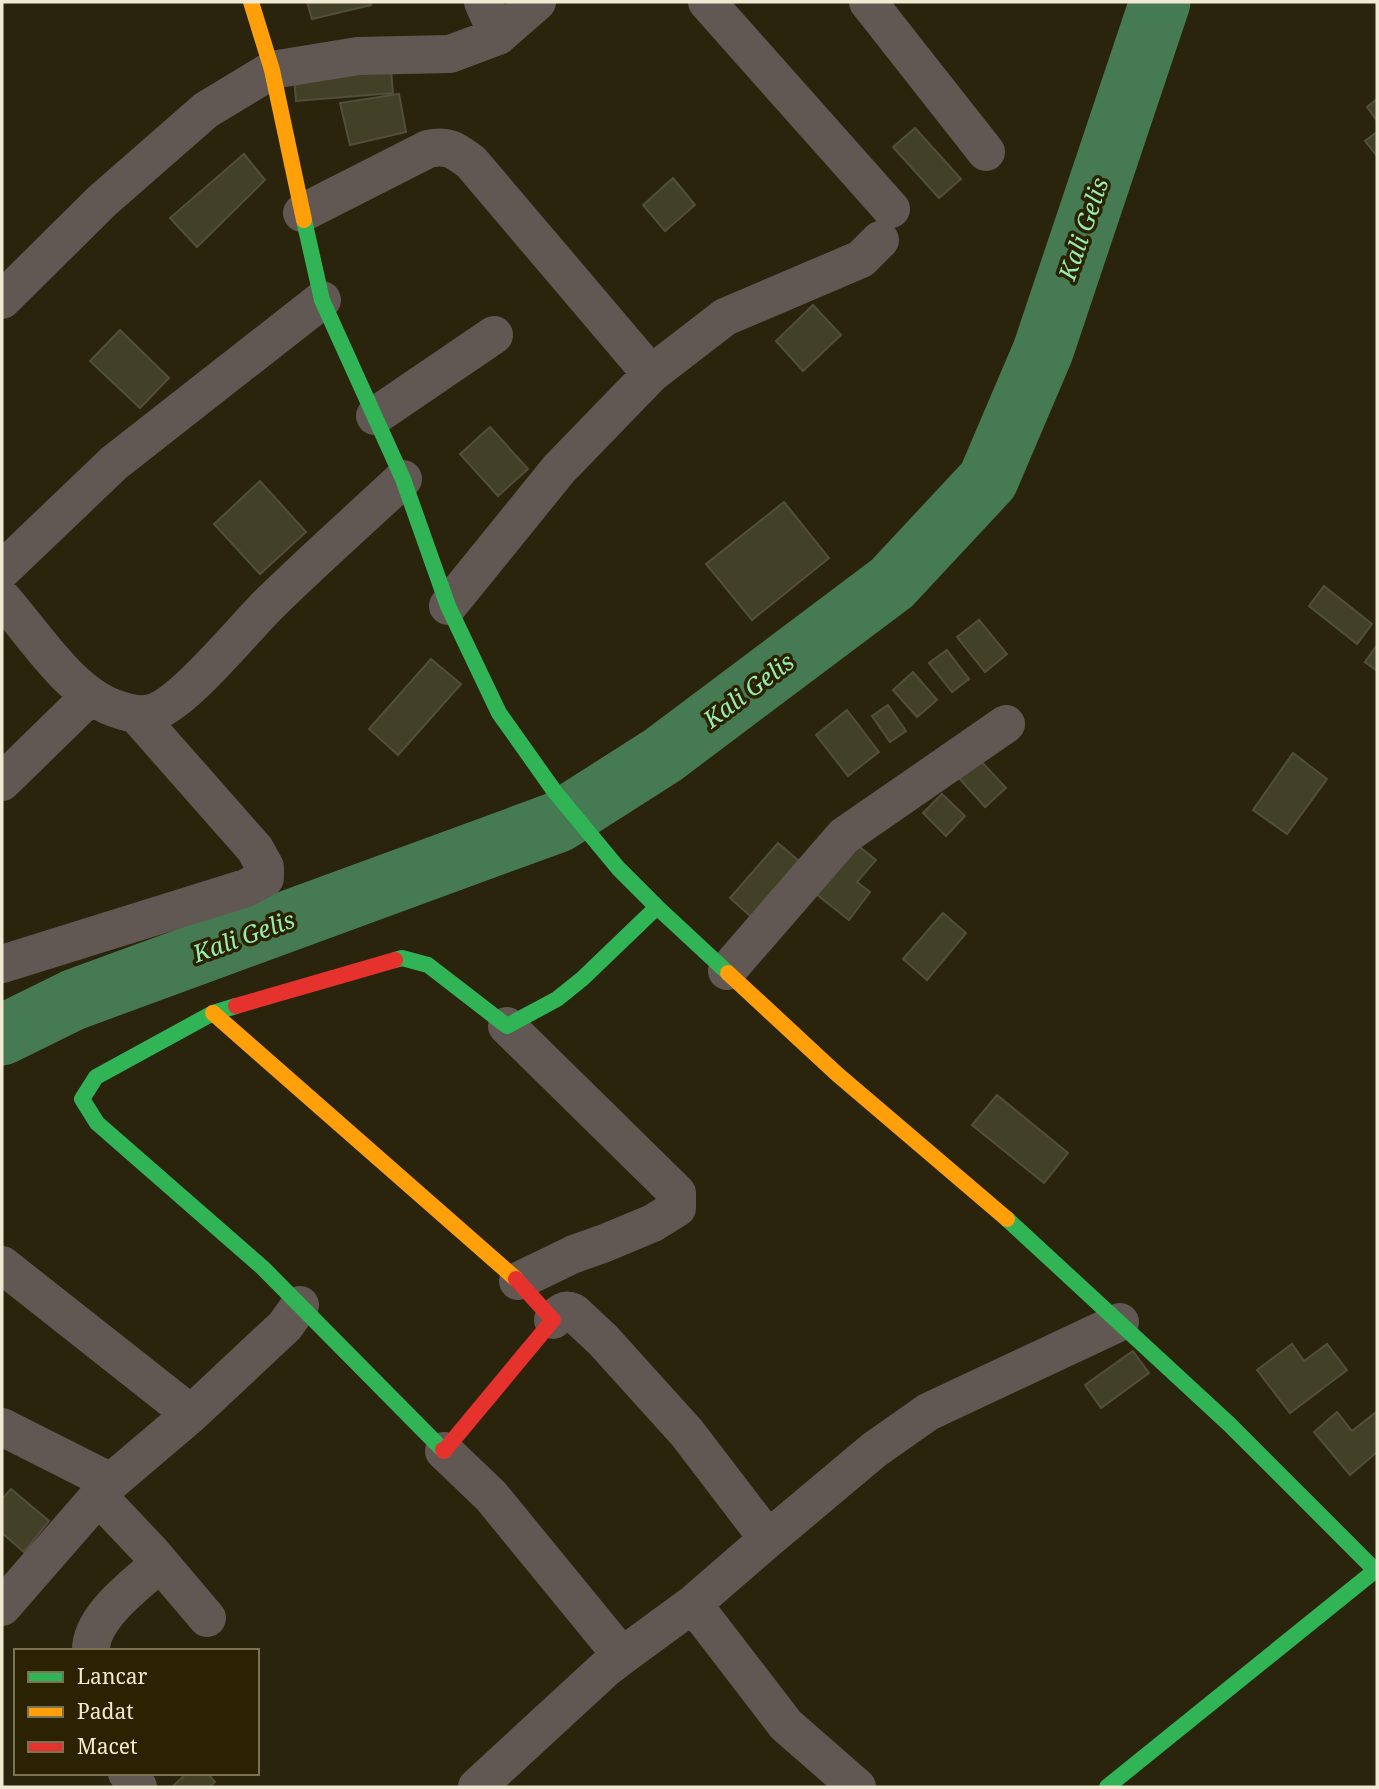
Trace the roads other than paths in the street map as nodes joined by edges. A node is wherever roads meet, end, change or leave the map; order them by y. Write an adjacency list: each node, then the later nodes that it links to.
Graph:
1 (251, 2): 6 (street)
2 (537, 2): 5 (street)
3 (707, 2): 12 (street)
4 (868, 2): 7 (street)
5 (491, 19): 6 (street)
6 (272, 70): 8 (street); 9 (street)
7 (986, 152)
8 (302, 213): 10 (street); 12 (street)
9 (2, 300)
10 (322, 300): 13 (street); 15 (street)
11 (494, 335): 13 (street)
12 (651, 374): 17 (street)
13 (375, 416): 14 (street)
14 (403, 479): 17 (street); 19 (street)
15 (2, 570)
16 (2, 598): 18 (street)
17 (448, 606): 22 (street)
18 (90, 696): 19 (street); 21 (street)
19 (135, 714): 23 (street)
20 (1006, 724): 24 (street)
21 (2, 782)
22 (657, 907): 24 (street); 26 (street)
23 (2, 964)
24 (727, 971): 31 (street)
25 (213, 1013): 26 (street); 28 (street); 29 (street)
26 (506, 1026): 28 (street)
27 (2, 1265): 32 (street)
28 (518, 1281): 30 (street)
29 (300, 1305): 32 (street); 34 (street)
30 (553, 1320): 34 (street); 36 (street)
31 (1120, 1322): 36 (street); 38 (street)
32 (191, 1414): 35 (street)
33 (2, 1427): 35 (street)
34 (444, 1451): 43 (street)
35 (105, 1490): 37 (street); 40 (street)
36 (768, 1539): 39 (street)
37 (160, 1563): 41 (street); 42 (street)
38 (1376, 1570): 46 (street)
39 (693, 1604): 43 (street); 45 (street)
40 (2, 1607)
41 (207, 1618)
42 (91, 1649)
43 (622, 1656): 44 (street)
44 (477, 1787)
45 (857, 1787)
46 (1107, 1787)

